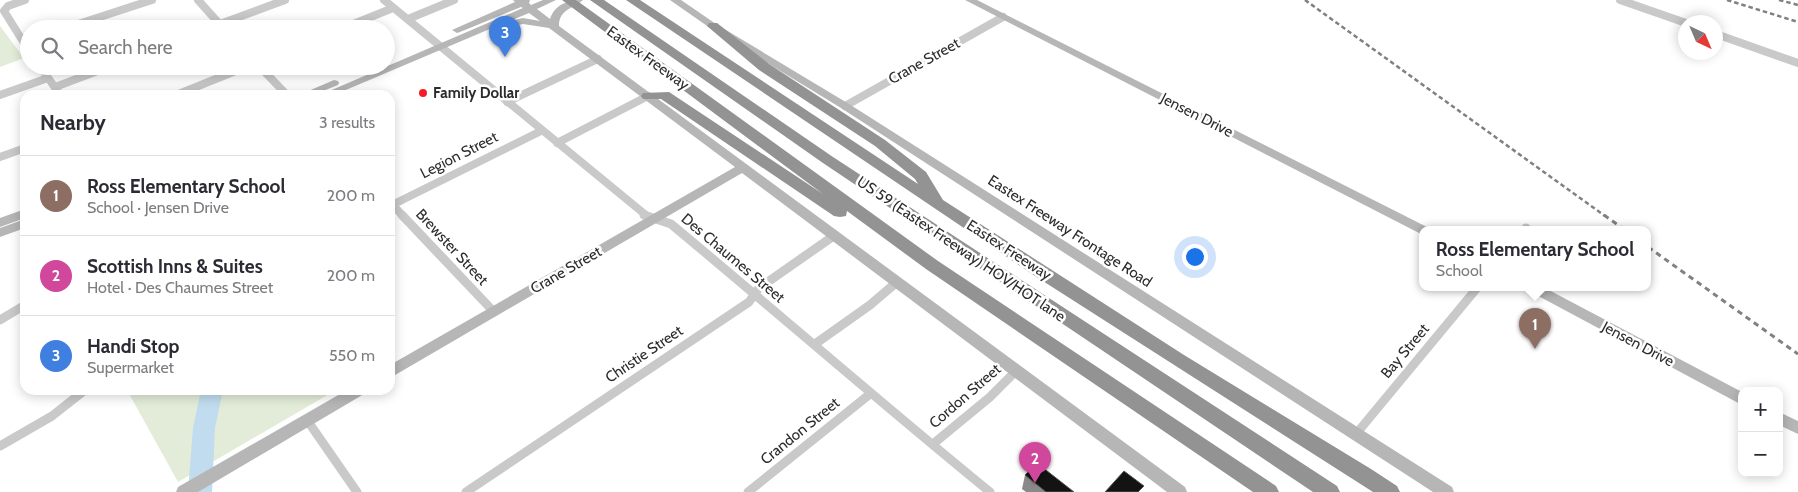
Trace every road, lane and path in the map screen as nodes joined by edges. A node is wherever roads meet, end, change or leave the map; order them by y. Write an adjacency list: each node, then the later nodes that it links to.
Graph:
1 (25, 0): 31 (street)
2 (152, 0): 22 (street)
3 (198, 0): 23 (street)
4 (285, 0): 24 (street)
5 (384, 0): 18 (street, Des Chaumes Street)
6 (454, 0): 21 (street)
7 (551, 0): 16 (main road)
8 (568, 0): 19 (highway, Eastex Freeway)
9 (578, 0): 28 (main road)
10 (596, 0): 17 (highway, US 59 (Eastex Freeway) HOV/HOT lane)
11 (632, 0): 60 (highway, Eastex Freeway)
12 (676, 0): 27 (main road, Eastex Freeway Frontage Road)
13 (970, 0): 20 (main road, Jensen Drive)
14 (1620, 0): 26 (street)
15 (498, 2): 29 (main road)
16 (525, 3): 28 (main road); 29 (main road)
17 (609, 5): 97 (highway, US 59 (Eastex Freeway) HOV/HOT lane)
18 (393, 8): 21 (street, Des Chaumes Street); 25 (street)
19 (591, 16): 68 (highway, Eastex Freeway)
20 (1003, 17): 53 (street, Crane Street); 66 (main road, Jensen Drive)
21 (408, 19): 32 (street, Des Chaumes Street)
22 (91, 20)
23 (216, 20)
24 (237, 20)
25 (363, 20)
26 (1678, 20)
27 (713, 26): 53 (main road, Eastex Freeway Frontage Road); 60 (highway)
28 (554, 28): 29 (main road); 34 (main road)
29 (468, 30): 32 (main road)
30 (1723, 36): 36 (street)
31 (20, 37)
32 (436, 44): 33 (main road); 35 (main road); 52 (street, Des Chaumes Street)
33 (395, 58)
34 (598, 59): 51 (main road); 52 (street)
35 (395, 63)
36 (1798, 63)
37 (46, 75): 43 (street)
38 (87, 75): 44 (street)
39 (226, 75): 46 (street)
40 (268, 75): 47 (street)
41 (352, 75): 48 (main road)
42 (369, 75): 49 (main road)
43 (48, 78): 44 (street); 50 (street)
44 (55, 87): 45 (street)
45 (57, 90)
46 (188, 90)
47 (282, 90)
48 (316, 90)
49 (336, 90)
50 (0, 95)
51 (648, 96): 55 (street); 58 (main road); 68 (highway)
52 (507, 102): 54 (street, Des Chaumes Street)
53 (845, 106): 87 (main road, Eastex Freeway Frontage Road)
54 (541, 131): 55 (street, Des Chaumes Street); 59 (street, Legion Street)
55 (557, 142): 63 (street, Des Chaumes Street)
56 (20, 150): 57 (street)
57 (0, 157)
58 (742, 168): 63 (main road, Crane Street); 69 (main road)
59 (395, 202)
60 (938, 204): 98 (highway, Eastex Freeway)
61 (395, 208): 75 (street, Brewster Street)
62 (20, 215): 64 (main road)
63 (654, 219): 73 (street, Des Chaumes Street); 75 (main road, Crane Street)
64 (0, 224)
65 (20, 225): 67 (main road)
66 (1419, 228)
67 (0, 233)
68 (888, 234): 96 (highway, Eastex Freeway)
69 (835, 236): 70 (main road); 73 (street, Christie Street)
70 (897, 282): 77 (street); 79 (main road)
71 (1475, 291): 87 (street, Bay Street)
72 (1540, 291): 83 (main road, Jensen Drive)
73 (756, 294): 77 (street, Des Chaumes Street); 92 (street, Christie Street)
74 (20, 309): 76 (street)
75 (494, 312): 78 (main road, Crane Street)
76 (0, 320)
77 (816, 344): 80 (street, Des Chaumes Street)
78 (395, 369)
79 (1016, 371): 88 (street, Cordon Street); 95 (main road)
80 (870, 394): 88 (street, Des Chaumes Street); 93 (street, Crandon Street)
81 (79, 395): 89 (street)
82 (350, 395): 84 (main road)
83 (1738, 397)
84 (307, 420): 90 (main road); 91 (street)
85 (1783, 420): 86 (main road)
86 (1798, 428)
87 (1356, 434): 99 (main road, Eastex Freeway Frontage Road)
88 (933, 444): 94 (street, Des Chaumes Street)
89 (0, 446)
90 (184, 492)
91 (357, 492)
92 (466, 492)
93 (748, 492)
94 (990, 492)
95 (1179, 492)
96 (1269, 492)
97 (1330, 492)
98 (1390, 492)
99 (1446, 492)

